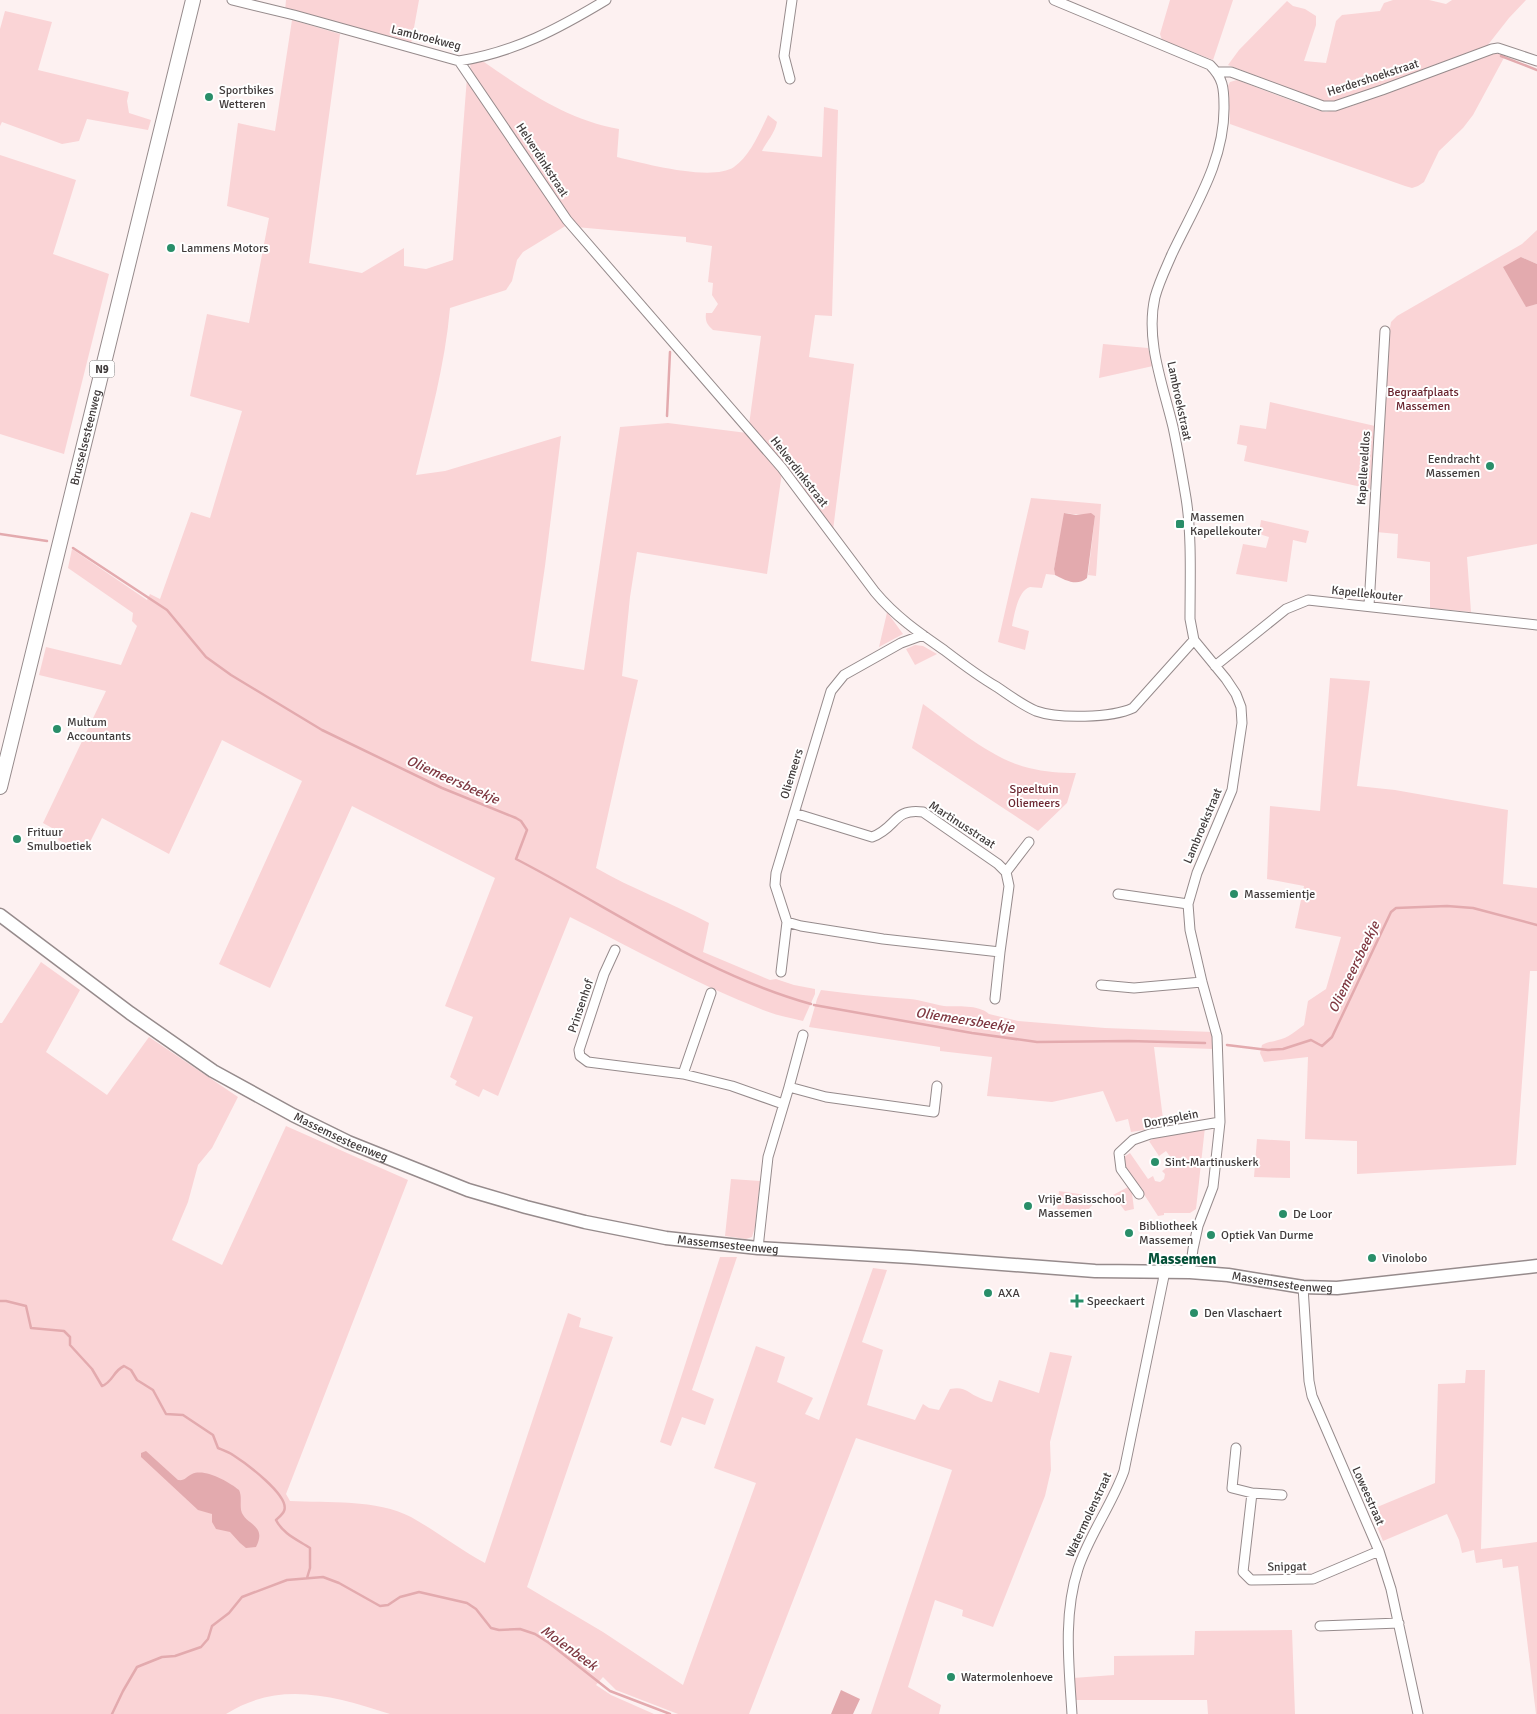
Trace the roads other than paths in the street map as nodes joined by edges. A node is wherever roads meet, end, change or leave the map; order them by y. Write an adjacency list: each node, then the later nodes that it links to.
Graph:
1 (192, 0): 16 (main road, Brusselsesteenweg / N9)
2 (232, 0): 6 (street, Lambroekweg)
3 (606, 0): 6 (street, Lambroekweg)
4 (792, 0): 9 (street)
5 (1054, 0): 8 (street)
6 (459, 61): 13 (street, Helverdinkstraat)
7 (1537, 61): 8 (street, Herdershoekstraat)
8 (1217, 72): 14 (street, Lambroekstraat)
9 (790, 79)
10 (1385, 331): 11 (street, Kapelleveldlos)
11 (1369, 606): 12 (street, Kapellekouter); 15 (street, Kapellekouter)
12 (1537, 625)
13 (923, 635): 14 (street, Helverdinkstraat); 17 (street, Oliemeers)
14 (1194, 640): 15 (street, Lambroekstraat)
15 (1215, 666): 21 (street, Lambroekstraat)
16 (0, 787)
17 (794, 812): 19 (street, Martinusstraat); 23 (street, Oliemeers)
18 (1029, 842): 19 (street)
19 (1006, 872): 25 (street)
20 (1118, 894): 21 (street)
21 (1188, 904): 27 (street, Lambroekstraat)
22 (0, 914): 38 (main road, Massemsesteenweg)
23 (786, 922): 25 (street); 26 (street, Oliemeers)
24 (615, 950): 32 (street, Prinsenhof)
25 (1000, 952): 30 (street)
26 (781, 972)
27 (1202, 982): 28 (street); 36 (street, Lambroekstraat)
28 (1101, 985)
29 (712, 992): 32 (street)
30 (995, 1000)
31 (803, 1035): 34 (street)
32 (683, 1074): 35 (street, Prinsenhof)
33 (937, 1086): 34 (street)
34 (789, 1087): 35 (street)
35 (783, 1104): 38 (street)
36 (1220, 1122): 37 (street, Dorpsplein); 41 (street)
37 (1139, 1194)
38 (758, 1248): 40 (main road, Massemsesteenweg)
39 (1537, 1266): 42 (main road, Massemsesteenweg)
40 (1165, 1270): 41 (main road, Massemsesteenweg); 49 (street, Watermolenstraat)
41 (1190, 1272): 42 (main road, Massemsesteenweg)
42 (1303, 1287): 46 (street, Loweestraat)
43 (1236, 1448): 44 (street)
44 (1252, 1492): 45 (street); 46 (street, Snipgat)
45 (1282, 1495)
46 (1379, 1551): 47 (street, Loweestraat)
47 (1399, 1623): 48 (street); 50 (street, Loweestraat)
48 (1320, 1626)
49 (1072, 1714)
50 (1418, 1714)

